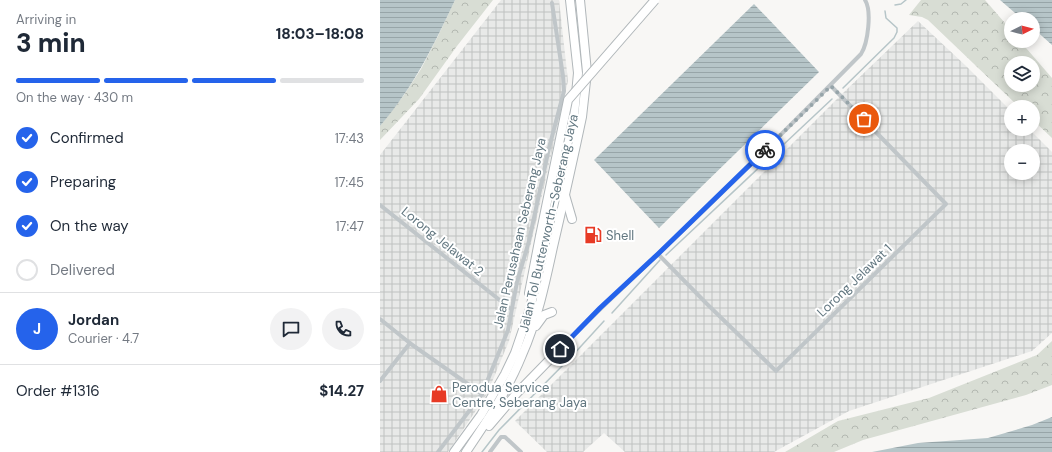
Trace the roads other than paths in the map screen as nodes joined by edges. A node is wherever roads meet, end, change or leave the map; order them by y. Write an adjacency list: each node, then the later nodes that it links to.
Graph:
1 (570, 0): 14 (highway, Jalan Tol Butterworth–Seberang Jaya)
2 (580, 0): 7 (highway, Jalan Tol Butterworth–Seberang Jaya)
3 (655, 0): 14 (highway, bridge)
4 (865, 0): 6 (street)
5 (552, 3): 11 (street, Jalan Perusahaan Seberang Jaya)
6 (831, 86): 10 (street); 10 (street, Lorong Jelawat 1)
7 (565, 195): 9 (highway); 14 (highway, Jalan Tol Butterworth–Seberang Jaya)
8 (380, 205): 11 (street, Lorong Jelawat 2)
9 (572, 219)
10 (658, 254): 16 (street)
11 (511, 309): 18 (street, Jalan Perusahaan Seberang Jaya)
12 (552, 312): 14 (highway)
13 (380, 319): 15 (street)
14 (526, 336): 21 (highway, Jalan Tol Butterworth–Seberang Jaya); 22 (highway, Jalan Tol Butterworth–Seberang Jaya)
15 (410, 343): 17 (street); 18 (street)
16 (560, 349): 22 (highway)
17 (380, 381)
18 (482, 394): 20 (street, Jalan Perusahaan Seberang Jaya)
19 (516, 447): 23 (street); 24 (street); 25 (street)
20 (438, 452)
21 (454, 452)
22 (466, 452)
23 (490, 452)
24 (512, 452)
25 (522, 452)

